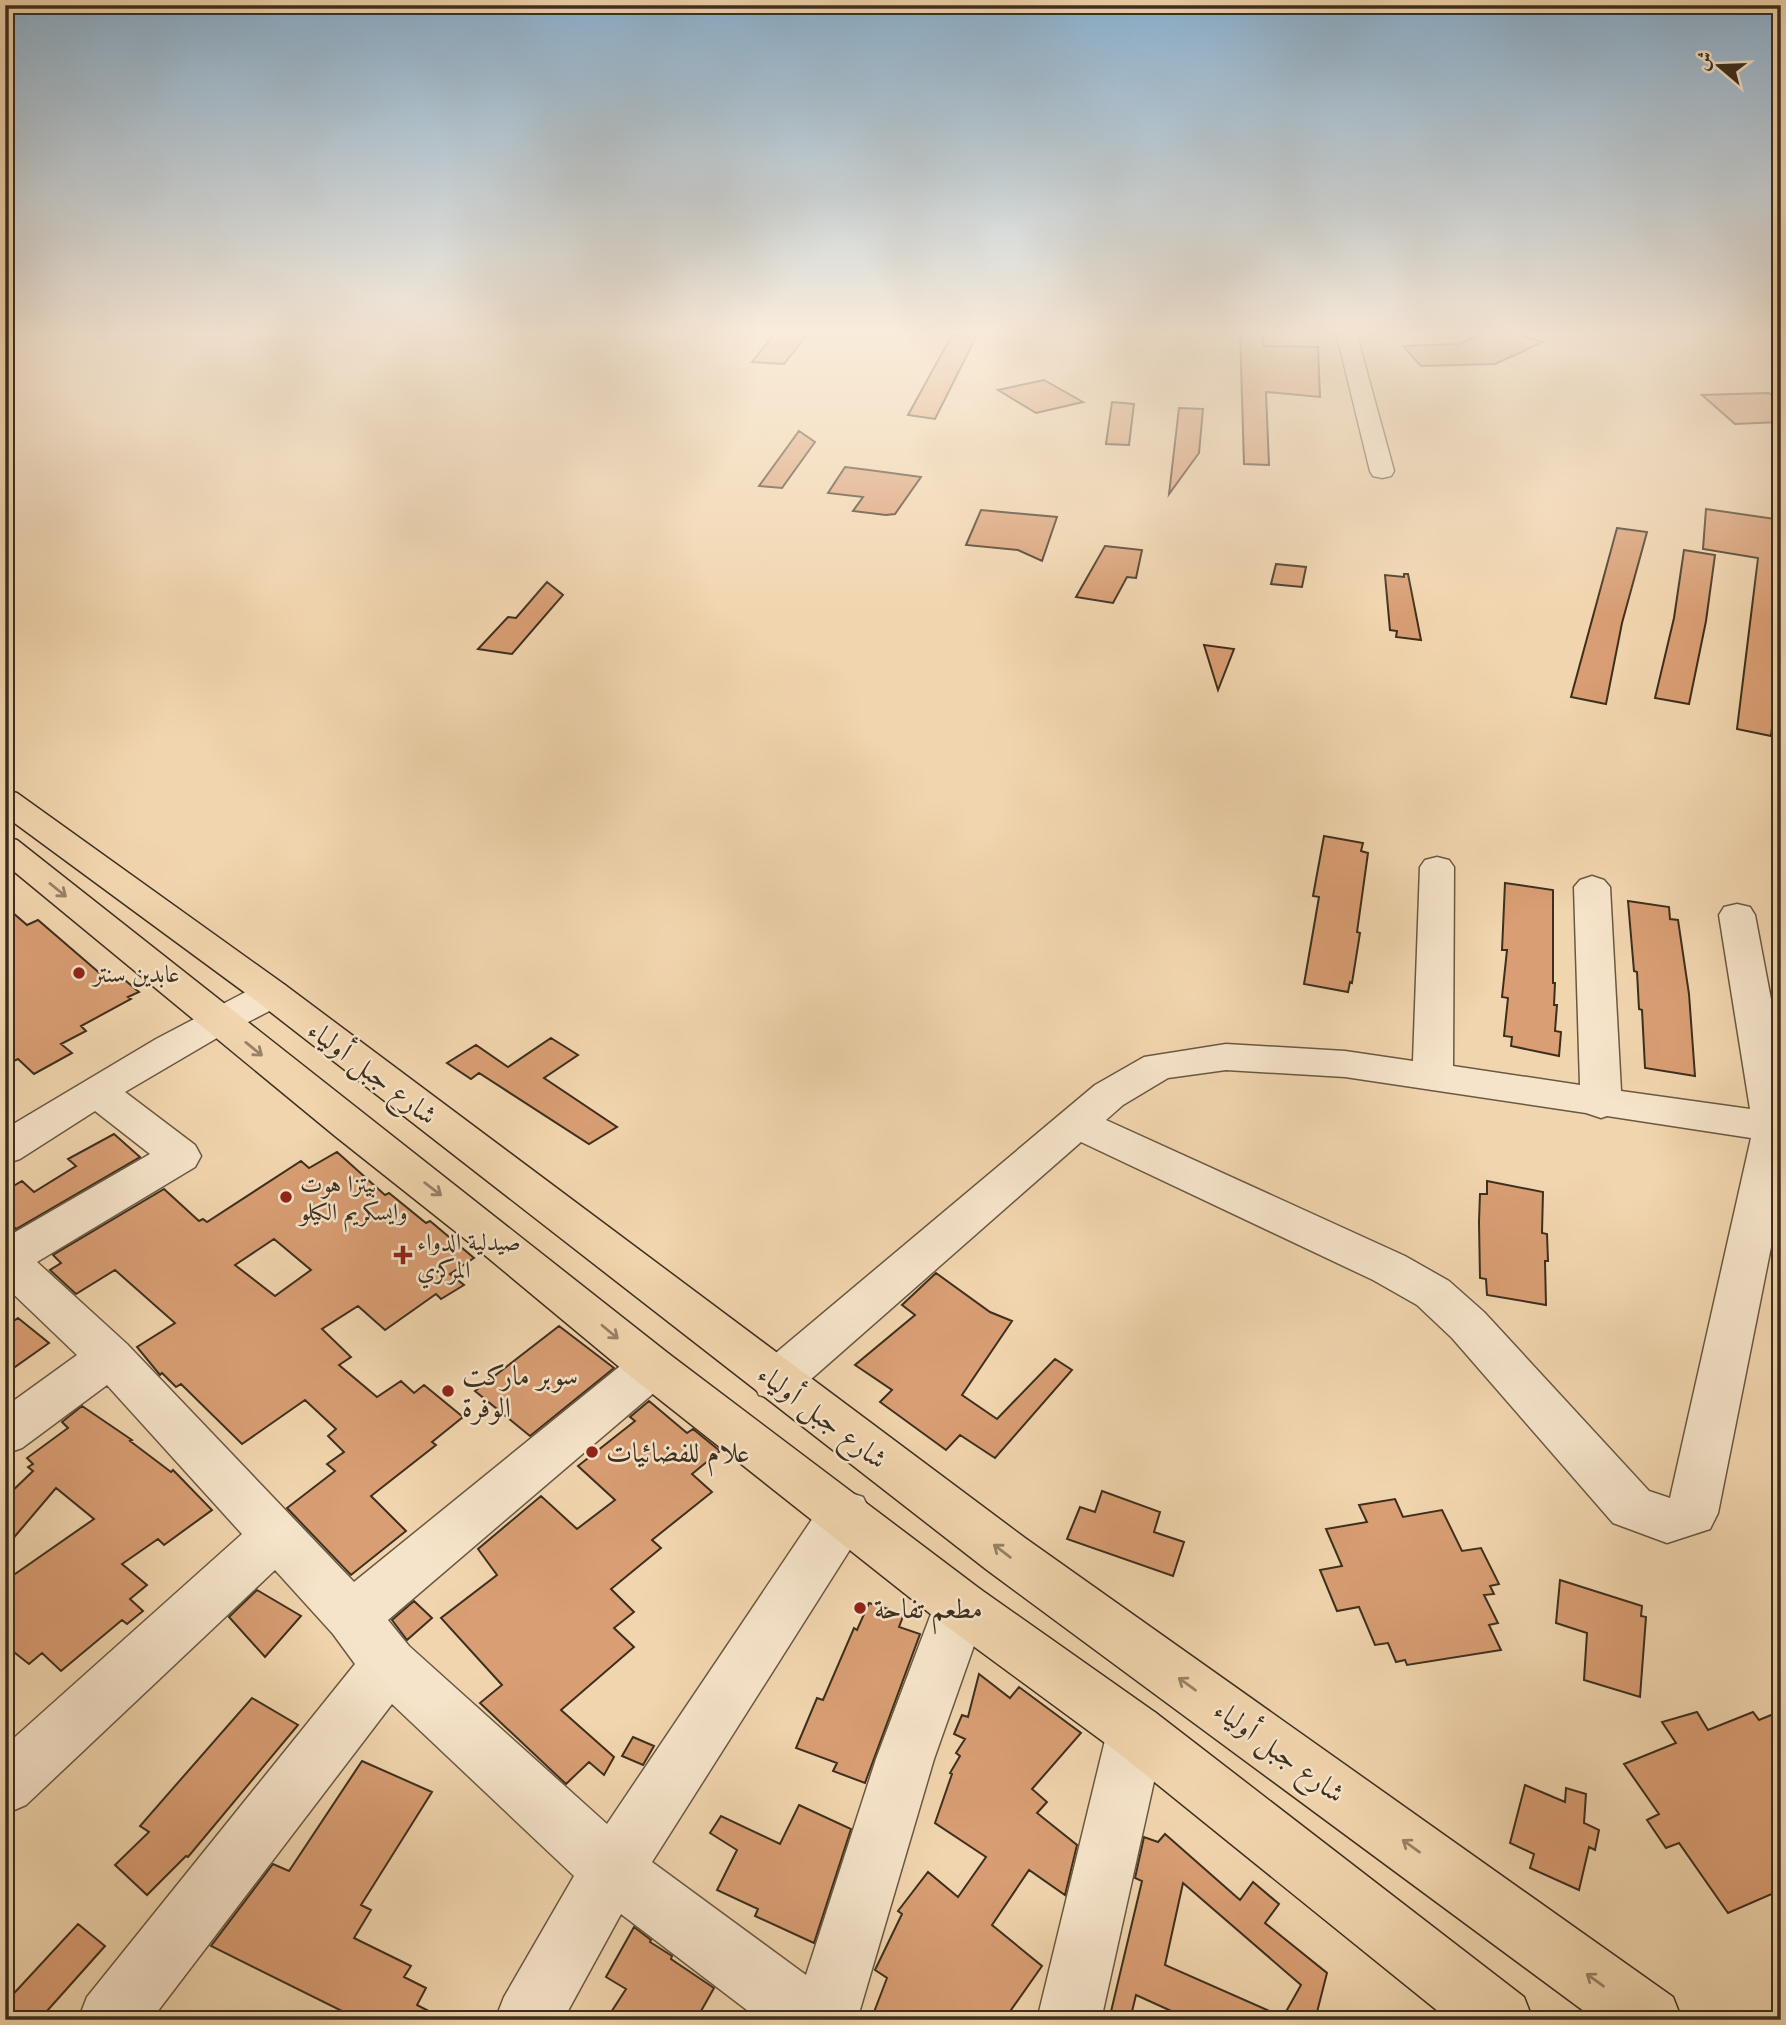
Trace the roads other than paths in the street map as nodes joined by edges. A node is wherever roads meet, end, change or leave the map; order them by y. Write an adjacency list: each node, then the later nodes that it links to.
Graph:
1 (1370, 426): 2 (street)
2 (1382, 471)
3 (5, 800): 8 (main road, شارع جبل أولياء)
4 (5, 847): 9 (main road, one-way to 9)
5 (1437, 867): 10 (street)
6 (1592, 887): 12 (street)
7 (1737, 915): 14 (street)
8 (272, 994): 9 (street); 19 (main road, شارع جبل أولياء)
9 (218, 1020): 11 (street); 18 (main road, one-way to 18)
10 (1433, 1077): 12 (street); 13 (street)
11 (96, 1091): 15 (street); 16 (street)
12 (1601, 1104): 14 (street)
13 (1076, 1124): 14 (street); 19 (street)
14 (1777, 1128)
15 (5, 1149)
16 (5, 1259): 17 (street)
17 (110, 1357): 20 (street); 22 (street)
18 (652, 1367): 21 (main road); 24 (street)
19 (776, 1381): 35 (main road, شارع جبل أولياء, one-way to 19)
20 (5, 1434)
21 (845, 1513): 23 (main road); 28 (street)
22 (277, 1535): 24 (street); 27 (street)
23 (961, 1606): 26 (main road); 33 (street)
24 (352, 1617): 25 (street)
25 (389, 1664): 28 (street); 30 (street)
26 (1136, 1732): 29 (main road); 34 (street)
27 (5, 1785)
28 (612, 1870): 31 (street); 32 (street)
29 (1475, 2010)
30 (110, 2020)
31 (527, 2020)
32 (813, 2020)
33 (825, 2020)
34 (1069, 2020)
35 (1650, 2020)

